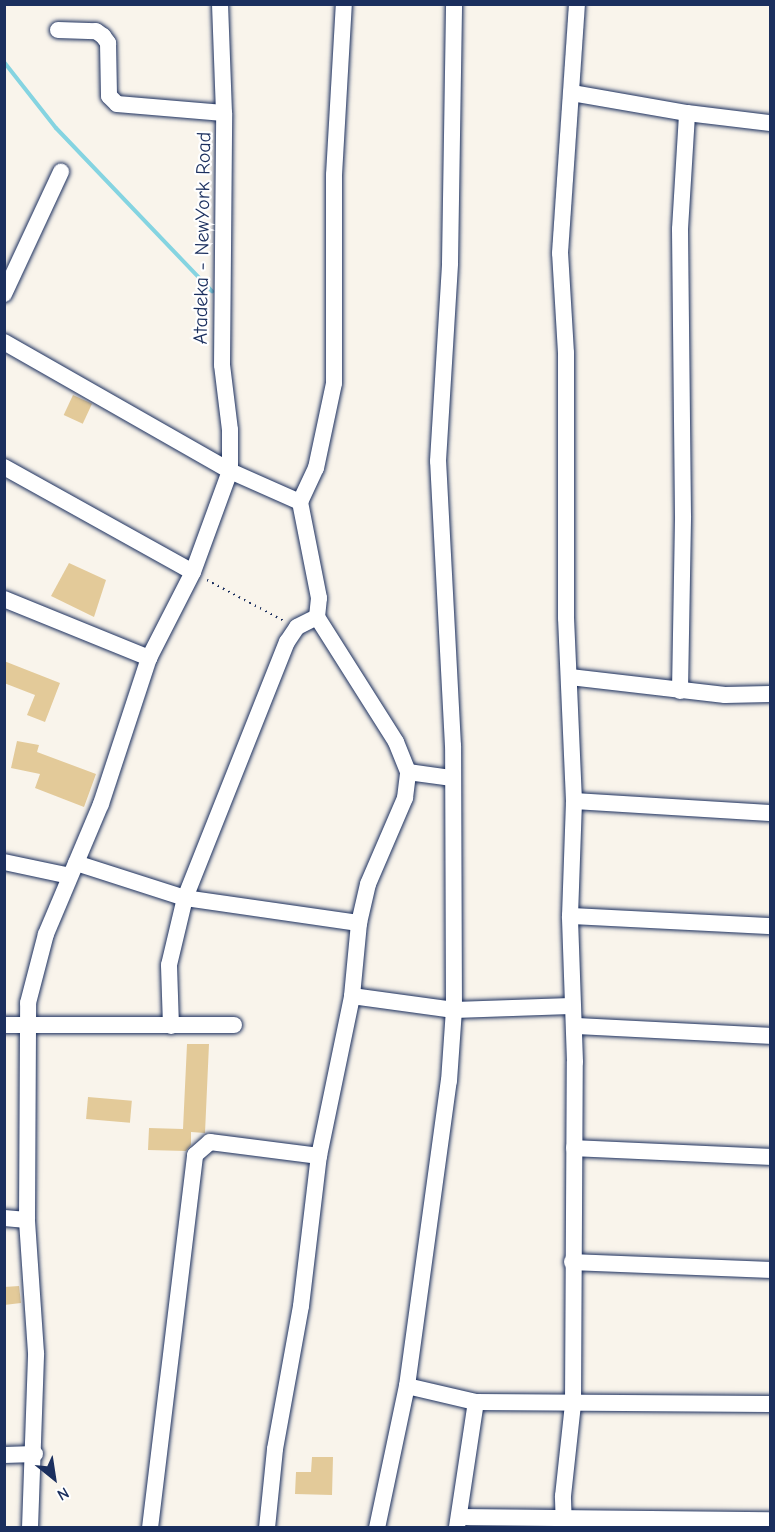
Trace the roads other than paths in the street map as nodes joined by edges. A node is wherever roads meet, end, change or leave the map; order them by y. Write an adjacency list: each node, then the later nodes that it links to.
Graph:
1 (220, 4): 7 (street, Atadeka - NewYork Road)
2 (344, 4): 15 (street)
3 (454, 4): 24 (street)
4 (577, 4): 6 (street)
5 (58, 30): 7 (street)
6 (572, 93): 8 (street); 20 (street)
7 (224, 113): 14 (street, Atadeka - NewYork Road)
8 (687, 113): 9 (street); 21 (street)
9 (771, 123)
10 (61, 172): 11 (street)
11 (4, 294)
12 (4, 342): 14 (street)
13 (4, 467): 16 (street)
14 (230, 471): 15 (street); 16 (street)
15 (300, 502): 18 (street)
16 (193, 572): 19 (street)
17 (4, 599): 19 (street)
18 (317, 617): 23 (street); 29 (street)
19 (149, 658): 28 (street)
20 (570, 677): 21 (street); 25 (street)
21 (680, 691): 22 (street)
22 (771, 694)
23 (408, 772): 24 (street); 31 (street)
24 (451, 778): 35 (street)
25 (574, 801): 26 (street); 30 (street)
26 (771, 813)
27 (4, 862): 28 (street)
28 (73, 869): 29 (street); 36 (street)
29 (185, 898): 31 (street); 39 (street)
30 (570, 916): 32 (street); 34 (street)
31 (359, 923): 33 (street)
32 (771, 926)
33 (352, 996): 35 (street); 43 (street)
34 (571, 1006): 35 (street); 40 (street)
35 (454, 1010): 49 (street)
36 (26, 1022): 37 (street); 39 (street); 46 (street)
37 (4, 1025)
38 (234, 1025): 39 (street)
39 (171, 1026)
40 (575, 1026): 41 (street); 42 (street)
41 (771, 1036)
42 (574, 1149): 44 (street); 47 (street)
43 (319, 1156): 60 (street); 61 (street)
44 (771, 1156)
45 (4, 1218): 46 (street)
46 (27, 1220): 53 (street)
47 (572, 1262): 48 (street); 51 (street)
48 (771, 1270)
49 (407, 1386): 50 (street); 62 (street)
50 (476, 1402): 51 (street); 56 (street)
51 (573, 1404): 52 (street); 57 (street)
52 (771, 1404)
53 (35, 1454): 54 (street); 59 (street)
54 (4, 1455)
55 (771, 1520): 58 (street)
56 (458, 1522): 57 (street)
57 (564, 1524): 58 (street)
58 (682, 1524)
59 (30, 1527)
60 (150, 1527)
61 (267, 1527)
62 (377, 1527)

